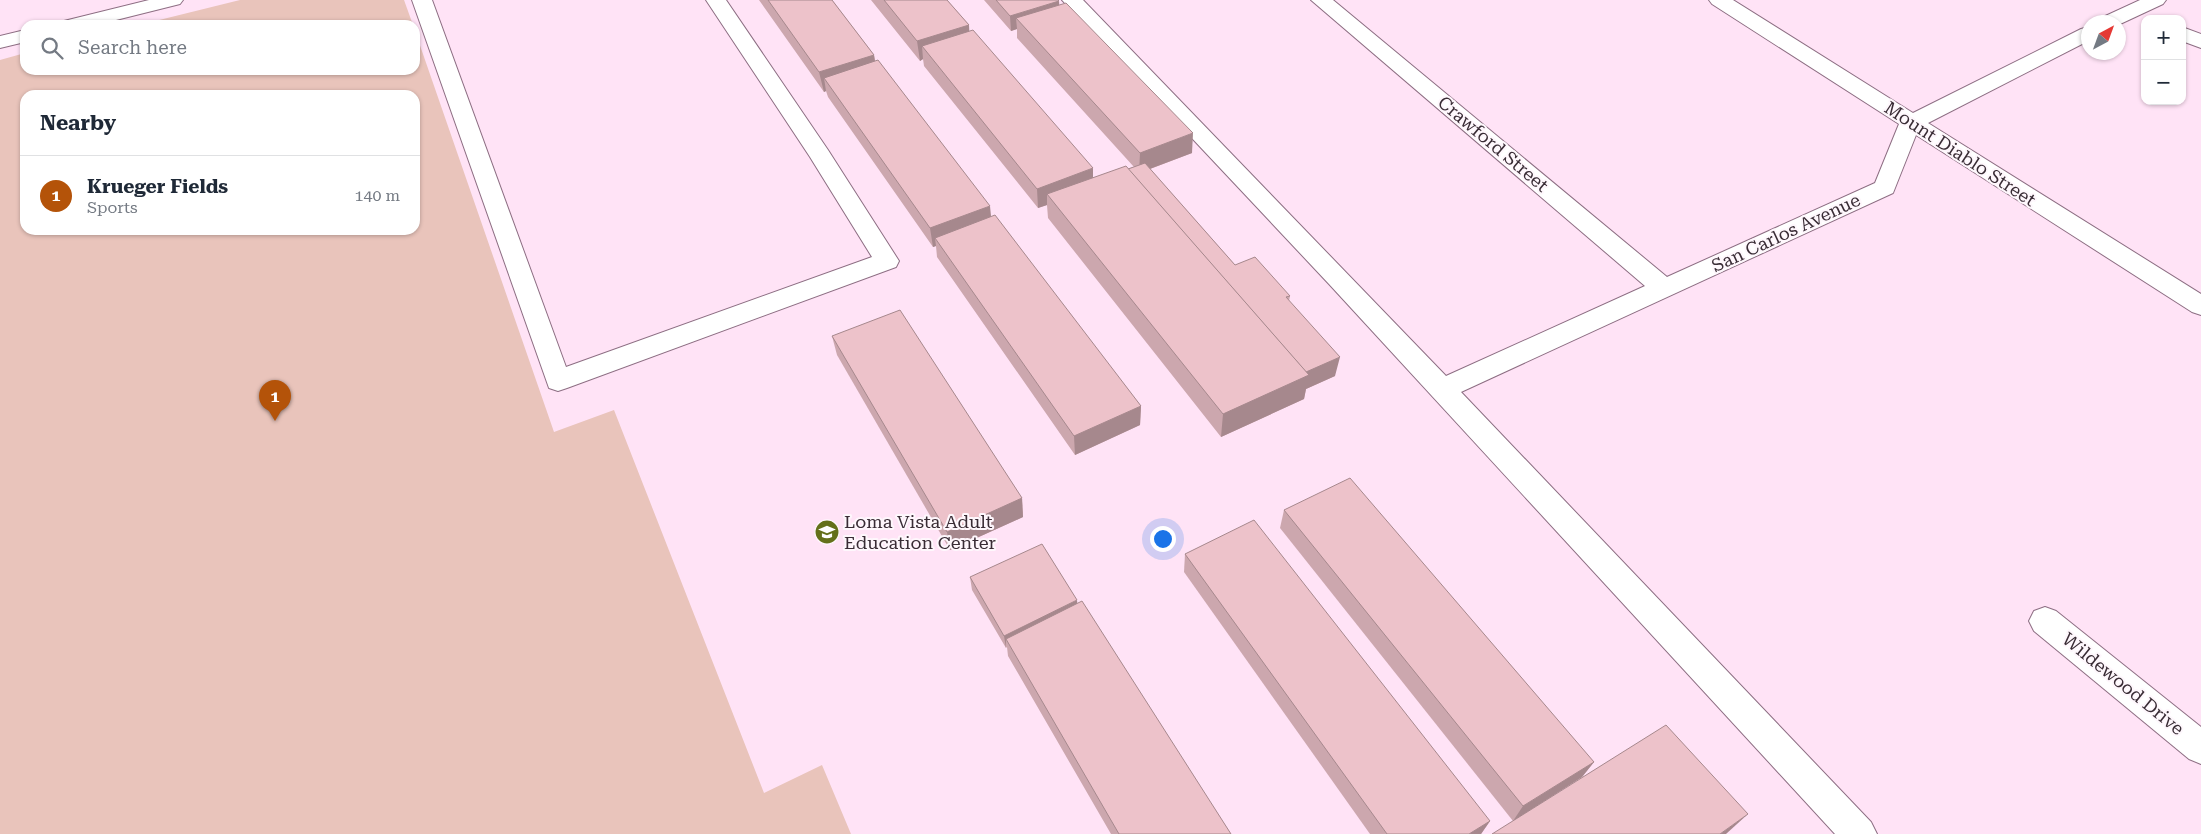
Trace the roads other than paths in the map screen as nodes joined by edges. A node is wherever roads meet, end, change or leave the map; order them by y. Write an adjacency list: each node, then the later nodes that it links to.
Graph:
1 (173, 0): 11 (street)
2 (422, 0): 3 (street)
3 (716, 0)
4 (1072, 0): 20 (street)
5 (1321, 0): 18 (street, Crawford Street)
6 (1719, 0): 17 (street, Mount Diablo Street)
7 (2156, 0): 8 (street)
8 (2126, 5): 9 (street); 10 (street)
9 (2115, 15)
10 (2146, 15)
11 (91, 20)
12 (2186, 35): 16 (street)
13 (2081, 36): 17 (street)
14 (20, 37): 15 (street)
15 (0, 42)
16 (2201, 42)
17 (1910, 123): 18 (street, San Carlos Avenue); 19 (street, Mount Diablo Street)
18 (1665, 289): 20 (street, San Carlos Avenue)
19 (2201, 306)
20 (1442, 389): 23 (street)
21 (2045, 621): 22 (street, Wildewood Drive)
22 (2201, 748)
23 (1859, 834)

